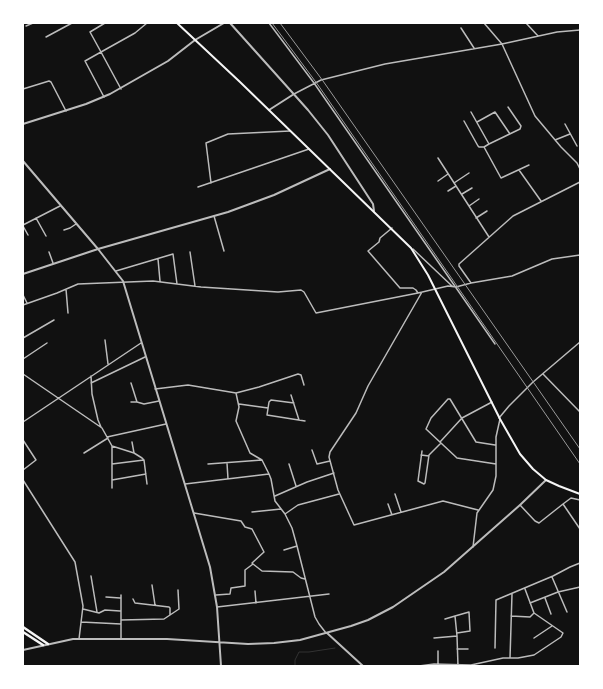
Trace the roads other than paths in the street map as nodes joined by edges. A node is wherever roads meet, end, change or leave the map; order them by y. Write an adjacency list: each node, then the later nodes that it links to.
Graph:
1 (33, 23): 11 (street)
2 (72, 23): 15 (street)
3 (105, 23): 19 (street)
4 (147, 23): 19 (street)
5 (177, 23): 16 (main road)
6 (224, 23): 16 (street)
7 (230, 23): 23 (street)
8 (269, 23): 20 (street)
9 (484, 23): 17 (street)
10 (526, 23): 14 (street)
11 (26, 26)
12 (461, 28): 18 (street)
13 (580, 30): 14 (street)
14 (538, 36): 17 (street)
15 (46, 37)
16 (195, 40): 22 (street); 26 (main road)
17 (502, 44): 18 (street); 36 (street)
18 (474, 48): 20 (street)
19 (101, 52): 22 (street); 24 (street)
20 (314, 83): 23 (street); 90 (street)
21 (23, 89): 27 (street)
22 (121, 89): 24 (street)
23 (294, 94): 26 (street); 62 (street)
24 (104, 97): 27 (street)
25 (508, 107): 34 (street)
26 (269, 110): 33 (main road)
27 (66, 111): 31 (street)
28 (471, 112): 30 (street)
29 (464, 122): 39 (street)
30 (476, 122): 34 (street); 37 (street)
31 (23, 124)
32 (565, 124): 35 (street)
33 (290, 131): 40 (main road); 50 (street)
34 (510, 134): 37 (street)
35 (570, 134): 36 (street); 38 (street)
36 (555, 140): 45 (street)
37 (489, 144): 39 (street)
38 (577, 146)
39 (484, 147): 46 (street)
40 (309, 149): 44 (main road); 50 (street)
41 (438, 158): 48 (street)
42 (23, 162): 60 (street)
43 (529, 165): 46 (street)
44 (330, 169): 62 (main road); 64 (street)
45 (580, 169)
46 (519, 170): 59 (street)
47 (469, 173): 52 (street)
48 (448, 174): 49 (street); 52 (street)
49 (438, 181)
50 (211, 182): 54 (street)
51 (580, 182): 59 (street)
52 (454, 183): 53 (street)
53 (456, 186): 56 (street); 57 (street)
54 (198, 187)
55 (472, 188): 57 (street)
56 (448, 191)
57 (461, 195): 61 (street)
58 (479, 199): 61 (street)
59 (541, 201): 73 (street)
60 (60, 206): 65 (street); 67 (street)
61 (469, 206): 66 (street)
62 (374, 211): 69 (main road)
63 (487, 211): 66 (street)
64 (214, 216): 75 (street); 76 (street)
65 (36, 218): 68 (street); 72 (street)
66 (476, 218): 73 (street)
67 (76, 224): 70 (street); 75 (street)
68 (23, 225): 71 (street)
69 (392, 228): 74 (main road); 94 (street)
70 (64, 230)
71 (28, 235)
72 (46, 236)
73 (489, 237): 86 (street)
74 (411, 248): 88 (street); 92 (main road)
75 (98, 249): 81 (street); 82 (street)
76 (224, 250)
77 (49, 252): 81 (street)
78 (190, 252): 89 (street)
79 (580, 255): 86 (street)
80 (158, 259): 82 (street); 85 (street); 87 (street)
81 (53, 264): 83 (street)
82 (116, 271): 84 (street)
83 (23, 274)
84 (123, 281): 85 (street); 91 (street); 104 (street)
85 (160, 281): 87 (street)
86 (471, 283): 90 (street)
87 (178, 284): 89 (street)
88 (452, 286): 90 (street); 92 (street)
89 (195, 287): 94 (street)
90 (456, 287): 105 (street)
91 (66, 289): 96 (street); 98 (street)
92 (435, 289): 93 (street); 122 (main road)
93 (422, 292): 94 (street); 148 (street)
94 (418, 293)
95 (23, 295): 96 (street)
96 (28, 303): 97 (street)
97 (23, 305)
98 (68, 313)
99 (54, 320): 100 (street)
100 (23, 338)
101 (105, 340): 108 (street)
102 (580, 342): 110 (street)
103 (47, 343): 107 (street)
104 (141, 343): 106 (street); 108 (street)
105 (495, 344)
106 (145, 357): 112 (street); 115 (street)
107 (23, 359)
108 (108, 365): 111 (street)
109 (23, 374): 118 (street)
110 (543, 374): 126 (street); 128 (street)
111 (91, 376): 112 (street); 118 (street)
112 (91, 383): 133 (street)
113 (131, 383): 121 (street)
114 (304, 385): 116 (street)
115 (155, 389): 116 (street); 119 (street)
116 (236, 393): 123 (street)
117 (291, 395): 124 (street)
118 (58, 398): 131 (street); 133 (street)
119 (159, 401): 121 (street); 132 (street)
120 (131, 402): 121 (street)
121 (137, 402)
122 (492, 402): 127 (street); 128 (main road)
123 (239, 404): 125 (street); 147 (street)
124 (294, 404): 125 (street); 129 (street)
125 (268, 408): 129 (street)
126 (580, 412)
127 (462, 418): 137 (street); 137 (street); 138 (street)
128 (499, 419): 138 (street); 161 (main road)
129 (298, 420): 130 (street)
130 (304, 421)
131 (23, 422)
132 (166, 424): 134 (street); 163 (street)
133 (102, 428): 134 (street)
134 (108, 437): 139 (street); 142 (street)
135 (23, 440): 154 (street)
136 (132, 442): 143 (street)
137 (440, 443): 145 (street); 153 (street)
138 (495, 445): 153 (street)
139 (112, 446): 143 (street); 150 (street)
140 (312, 450): 148 (street)
141 (422, 451): 144 (street)
142 (84, 453)
143 (134, 453): 146 (street)
144 (422, 455): 145 (street); 145 (street)
145 (429, 456)
146 (144, 460): 150 (street); 156 (street)
147 (262, 460): 149 (street); 157 (street)
148 (330, 461): 155 (street)
149 (227, 463): 151 (street); 158 (street)
150 (112, 464): 160 (street)
151 (208, 464)
152 (289, 464): 164 (street)
153 (496, 464): 175 (street)
154 (23, 470)
155 (334, 473): 164 (street); 166 (street)
156 (146, 474): 160 (street); 162 (street)
157 (269, 474): 158 (street); 169 (street)
158 (228, 479): 163 (street)
159 (23, 480): 207 (street)
160 (112, 480): 165 (street)
161 (546, 480): 168 (main road); 173 (street)
162 (147, 484)
163 (185, 484): 178 (street)
164 (296, 486): 169 (street)
165 (112, 488)
166 (339, 494): 179 (street); 180 (street)
167 (395, 494): 177 (street)
168 (580, 494)
169 (274, 496): 174 (street)
170 (580, 500): 172 (street)
171 (388, 504): 180 (street)
172 (563, 504): 173 (street); 181 (street)
173 (520, 505): 183 (street)
174 (281, 509): 176 (street); 179 (street)
175 (478, 510): 177 (street); 183 (street)
176 (252, 512)
177 (401, 512): 180 (street)
178 (193, 513): 186 (street); 198 (street)
179 (284, 514): 182 (street)
180 (392, 515)
181 (580, 529)
182 (297, 546): 184 (street); 189 (street)
183 (473, 548): 223 (street)
184 (284, 550)
185 (580, 563): 188 (street)
186 (253, 564): 189 (street); 198 (street)
187 (91, 576): 209 (street)
188 (552, 577): 192 (street); 195 (street)
189 (305, 579): 199 (street)
190 (152, 585): 205 (street)
191 (580, 587): 195 (street)
192 (525, 589): 197 (street); 204 (street)
193 (178, 590): 213 (street)
194 (255, 591): 203 (street)
195 (559, 592): 201 (street); 210 (street)
196 (329, 594): 199 (street)
197 (512, 594): 215 (street); 233 (street)
198 (216, 595): 206 (street)
199 (310, 596): 203 (street); 223 (street)
200 (106, 597): 208 (street)
201 (545, 598): 204 (street); 212 (street)
202 (134, 599): 205 (street)
203 (256, 603): 206 (street)
204 (530, 603): 211 (street)
205 (155, 605): 213 (street)
206 (217, 607): 230 (street)
207 (83, 609): 209 (street); 218 (street)
208 (120, 611): 209 (street); 217 (street)
209 (98, 612)
210 (566, 612)
211 (534, 613): 215 (street); 220 (street)
212 (551, 614)
213 (170, 615): 217 (street)
214 (455, 616): 216 (street); 224 (street); 224 (street)
215 (511, 616): 238 (street)
216 (446, 619)
217 (121, 620): 219 (street)
218 (81, 622): 219 (street); 228 (street)
219 (121, 624): 229 (street)
220 (552, 626): 227 (street); 238 (street)
221 (23, 627): 231 (main road)
222 (23, 632): 232 (main road)
223 (327, 633): 230 (street); 242 (street)
224 (457, 633): 225 (street)
225 (457, 636): 226 (street); 234 (street)
226 (434, 638)
227 (534, 638)
228 (80, 639): 229 (street); 231 (street)
229 (121, 639): 230 (street)
230 (219, 642): 241 (street)
231 (48, 644): 232 (street)
232 (43, 645): 236 (street)
233 (495, 648)
234 (457, 649): 235 (street); 244 (street)
235 (468, 649)
236 (23, 650)
237 (438, 651): 239 (street)
238 (510, 658): 240 (street)
239 (438, 664): 243 (street); 244 (street)
240 (480, 665): 244 (street)
241 (221, 666)
242 (363, 666)
243 (419, 666)
244 (458, 666)

